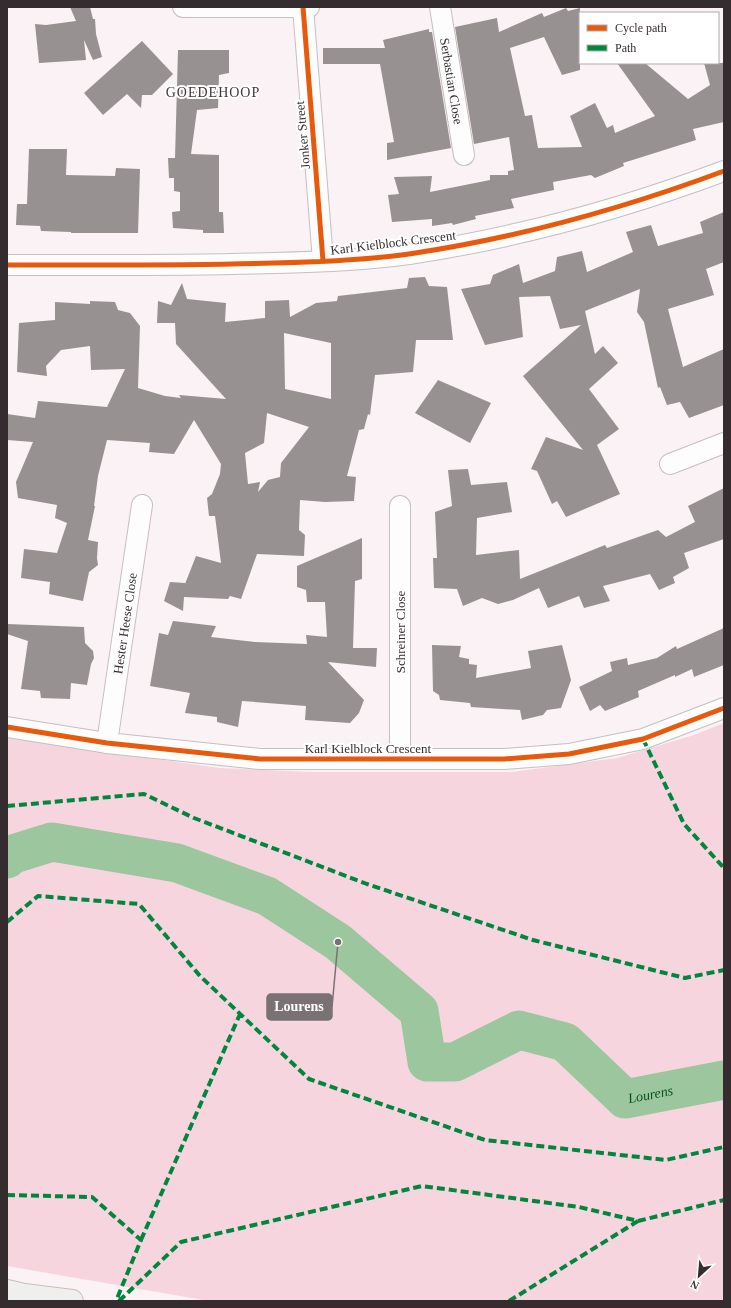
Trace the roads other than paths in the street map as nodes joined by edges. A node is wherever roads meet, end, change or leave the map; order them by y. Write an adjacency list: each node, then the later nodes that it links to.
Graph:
1 (183, 7): 2 (street)
2 (303, 7): 3 (street); 7 (street, Jonker Street)
3 (309, 7)
4 (440, 7): 5 (street, Serbastian Close)
5 (464, 155)
6 (724, 171): 7 (street, Karl Kielblock Crescent)
7 (323, 262): 8 (street, Karl Kielblock Crescent)
8 (7, 265)
9 (724, 443): 10 (street)
10 (670, 464)
11 (142, 505): 15 (street, Hester Heese Close)
12 (400, 506): 16 (street, Schreiner Close)
13 (724, 708): 16 (street, Karl Kielblock Crescent)
14 (7, 727): 15 (street, Karl Kielblock Crescent)
15 (107, 743): 16 (street, Karl Kielblock Crescent)
16 (400, 759)
17 (7, 1291): 18 (main road)
18 (72, 1301)

